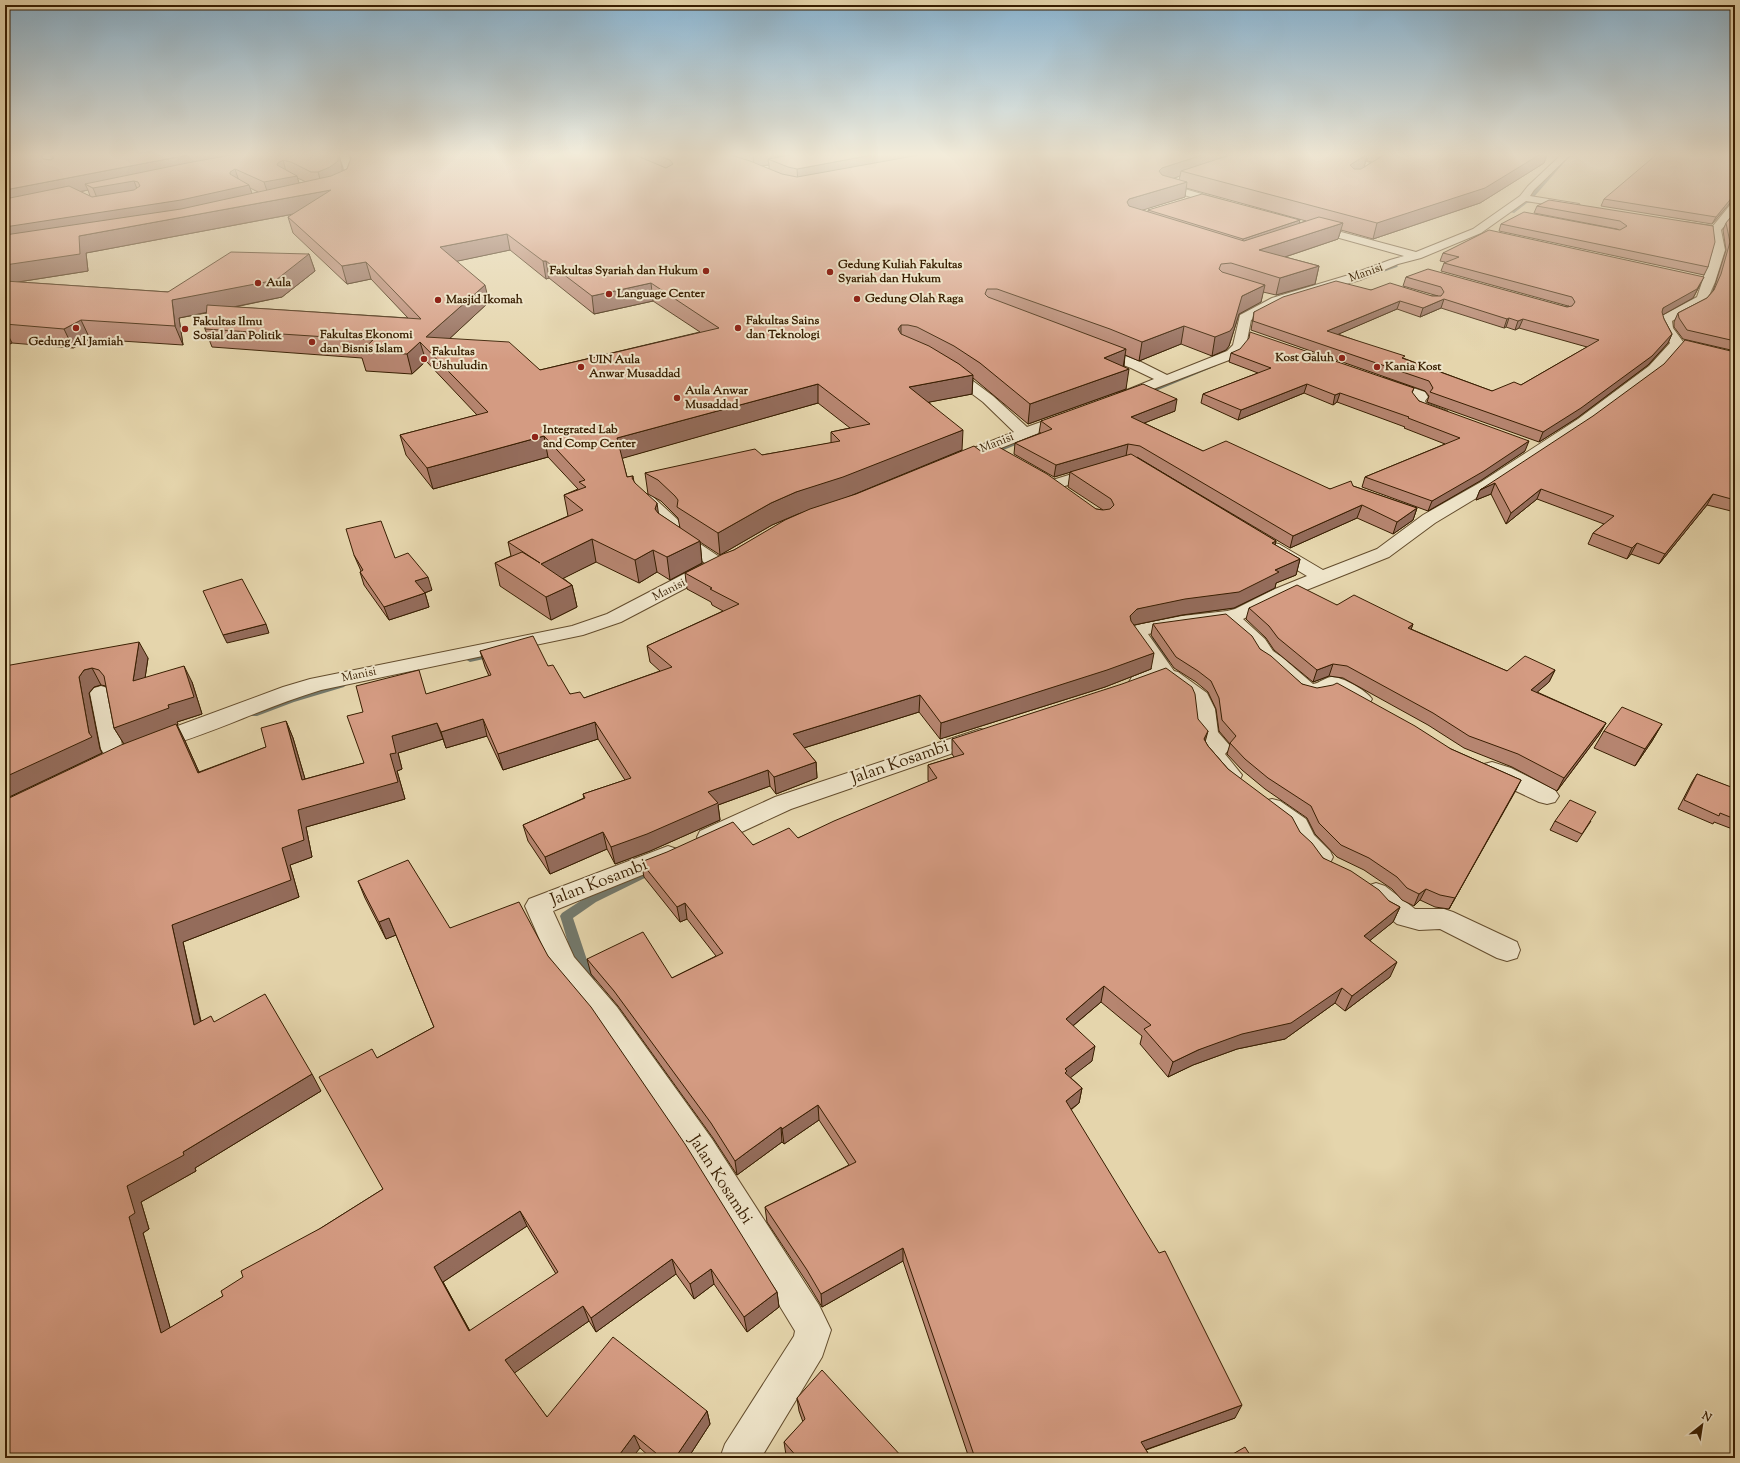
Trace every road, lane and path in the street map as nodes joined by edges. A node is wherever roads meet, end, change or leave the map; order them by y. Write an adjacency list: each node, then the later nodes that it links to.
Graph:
1 (1498, 223): 6 (street, Manisi)
2 (1672, 223): 5 (street)
3 (1721, 223): 5 (street)
4 (1300, 228): 6 (street)
5 (1716, 230): 19 (street)
6 (1417, 262): 7 (street, Manisi)
7 (1356, 277): 8 (street); 12 (street, Manisi)
8 (1377, 284)
9 (1086, 346): 12 (street)
10 (937, 363): 16 (street)
11 (1369, 377): 15 (street)
12 (1167, 380): 13 (street, Manisi)
13 (1108, 402)
14 (1086, 410): 16 (street, Manisi)
15 (1455, 418)
16 (1023, 432): 18 (street, Manisi)
17 (1525, 444): 19 (street)
18 (987, 447): 20 (street); 22 (street, Manisi)
19 (1540, 450): 26 (street)
20 (1006, 458)
21 (1111, 467): 23 (street)
22 (936, 468)
23 (1070, 498)
24 (645, 499): 29 (street)
25 (1410, 512): 26 (street)
26 (1429, 519): 30 (street)
27 (1261, 541): 30 (street)
28 (735, 556): 29 (street, Manisi)
29 (718, 564): 37 (street, Manisi)
30 (1322, 578): 31 (street)
31 (1228, 617): 32 (street); 35 (street)
32 (1164, 672): 33 (street); 41 (street)
33 (1119, 690)
34 (101, 693): 37 (street)
35 (1380, 710)
36 (1000, 729): 42 (street, Jalan Kosambi)
37 (122, 754): 39 (street, Manisi)
38 (1474, 763): 40 (street)
39 (101, 764)
40 (1547, 796)
41 (1507, 950)
42 (739, 1458)

